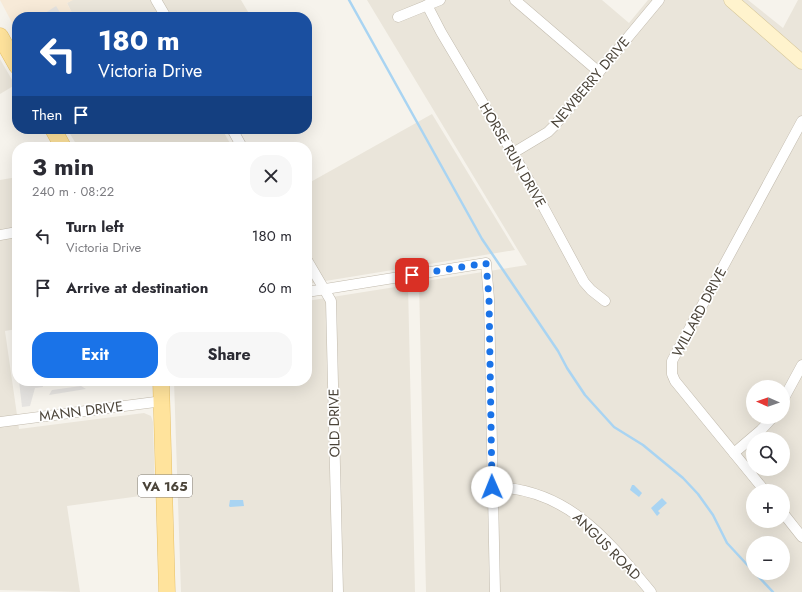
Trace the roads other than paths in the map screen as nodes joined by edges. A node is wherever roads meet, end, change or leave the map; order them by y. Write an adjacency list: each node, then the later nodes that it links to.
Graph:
1 (156, 0): 7 (street)
2 (440, 0): 6 (street)
3 (515, 0): 12 (street)
4 (658, 0): 12 (street, NEWBERRY DRIVE)
5 (735, 1): 11 (main road)
6 (427, 5): 8 (street); 14 (street, HORSE RUN DRIVE)
7 (163, 12)
8 (398, 17)
9 (0, 36): 10 (main road)
10 (12, 57)
11 (802, 62)
12 (599, 72): 14 (street, NEWBERRY DRIVE)
13 (802, 121): 27 (street, WILLARD DRIVE)
14 (513, 154): 20 (street, HORSE RUN DRIVE)
15 (12, 233): 16 (street)
16 (0, 235)
17 (312, 269): 18 (street, OLD DRIVE)
18 (324, 289): 19 (street); 29 (street); 33 (street, OLD DRIVE)
19 (312, 291)
20 (605, 301)
21 (802, 365): 23 (street)
22 (162, 386): 24 (main road, VA 165)
23 (790, 387)
24 (163, 401): 25 (street, MANN DRIVE); 32 (main road, VA 165)
25 (0, 422)
26 (767, 424): 27 (street)
27 (734, 453): 28 (street, WILLARD DRIVE)
28 (759, 484)
29 (492, 487): 34 (street); 35 (street, ANGUS ROAD)
30 (790, 522): 31 (street)
31 (802, 537)
32 (167, 592)
33 (338, 592)
34 (495, 592)
35 (651, 592)

